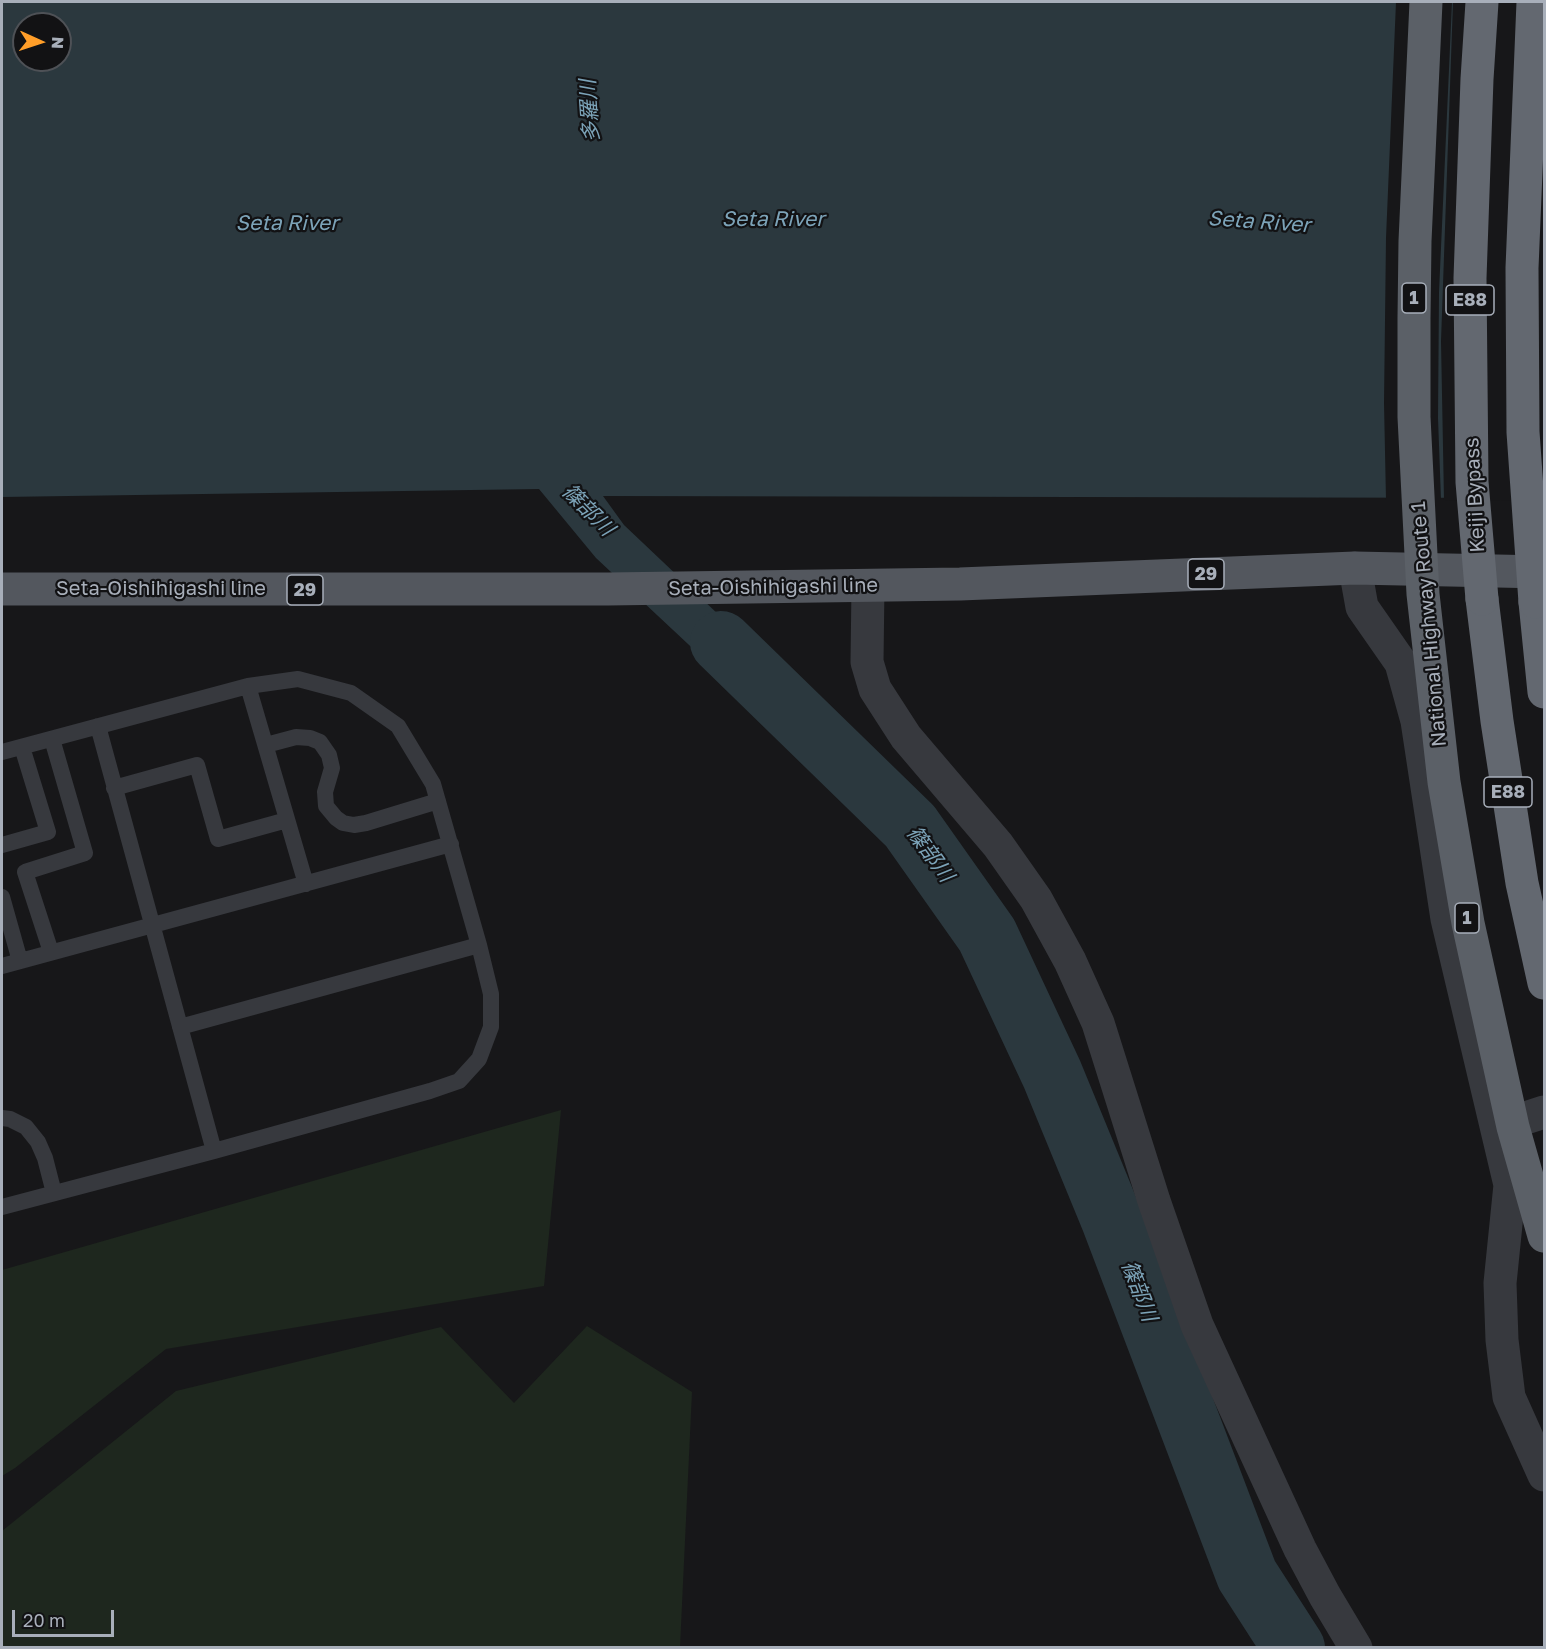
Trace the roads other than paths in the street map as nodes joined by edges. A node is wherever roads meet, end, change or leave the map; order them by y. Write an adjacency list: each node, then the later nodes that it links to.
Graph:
1 (1426, 2): 35 (highway, National Highway Route 1 / 1, bridge)
2 (1482, 2): 27 (highway, Keiji Bypass / E88, bridge)
3 (1533, 2): 9 (highway, E88, bridge)
4 (1355, 568): 5 (main road, Seta-Oishihigashi line / 29); 6 (main road, Seta-Oishihigashi line / 29); 31 (street)
5 (1545, 572)
6 (868, 586): 7 (main road, Seta-Oishihigashi line / 29); 37 (street)
7 (2, 589)
8 (248, 686): 10 (lane); 12 (lane); 16 (lane)
9 (1545, 692)
10 (98, 726): 11 (lane); 15 (lane)
11 (52, 739): 13 (lane); 24 (lane)
12 (266, 745): 16 (lane); 17 (lane)
13 (22, 747): 14 (lane); 19 (lane)
14 (2, 752)
15 (114, 788): 17 (lane); 22 (lane)
16 (438, 801): 18 (lane)
17 (287, 820): 20 (lane)
18 (451, 844): 20 (lane); 23 (lane)
19 (2, 845)
20 (306, 884): 22 (lane)
21 (2, 897): 25 (lane)
22 (152, 925): 24 (lane); 28 (lane)
23 (479, 945): 28 (lane); 32 (lane)
24 (51, 952): 25 (lane)
25 (20, 961): 26 (lane)
26 (2, 966)
27 (1545, 983)
28 (180, 1027): 32 (lane)
29 (1545, 1112): 31 (street)
30 (2, 1118): 33 (lane)
31 (1498, 1127): 36 (street)
32 (214, 1151): 33 (lane)
33 (54, 1193): 34 (lane)
34 (2, 1207)
35 (1545, 1236)
36 (1545, 1475)
37 (1356, 1647)

